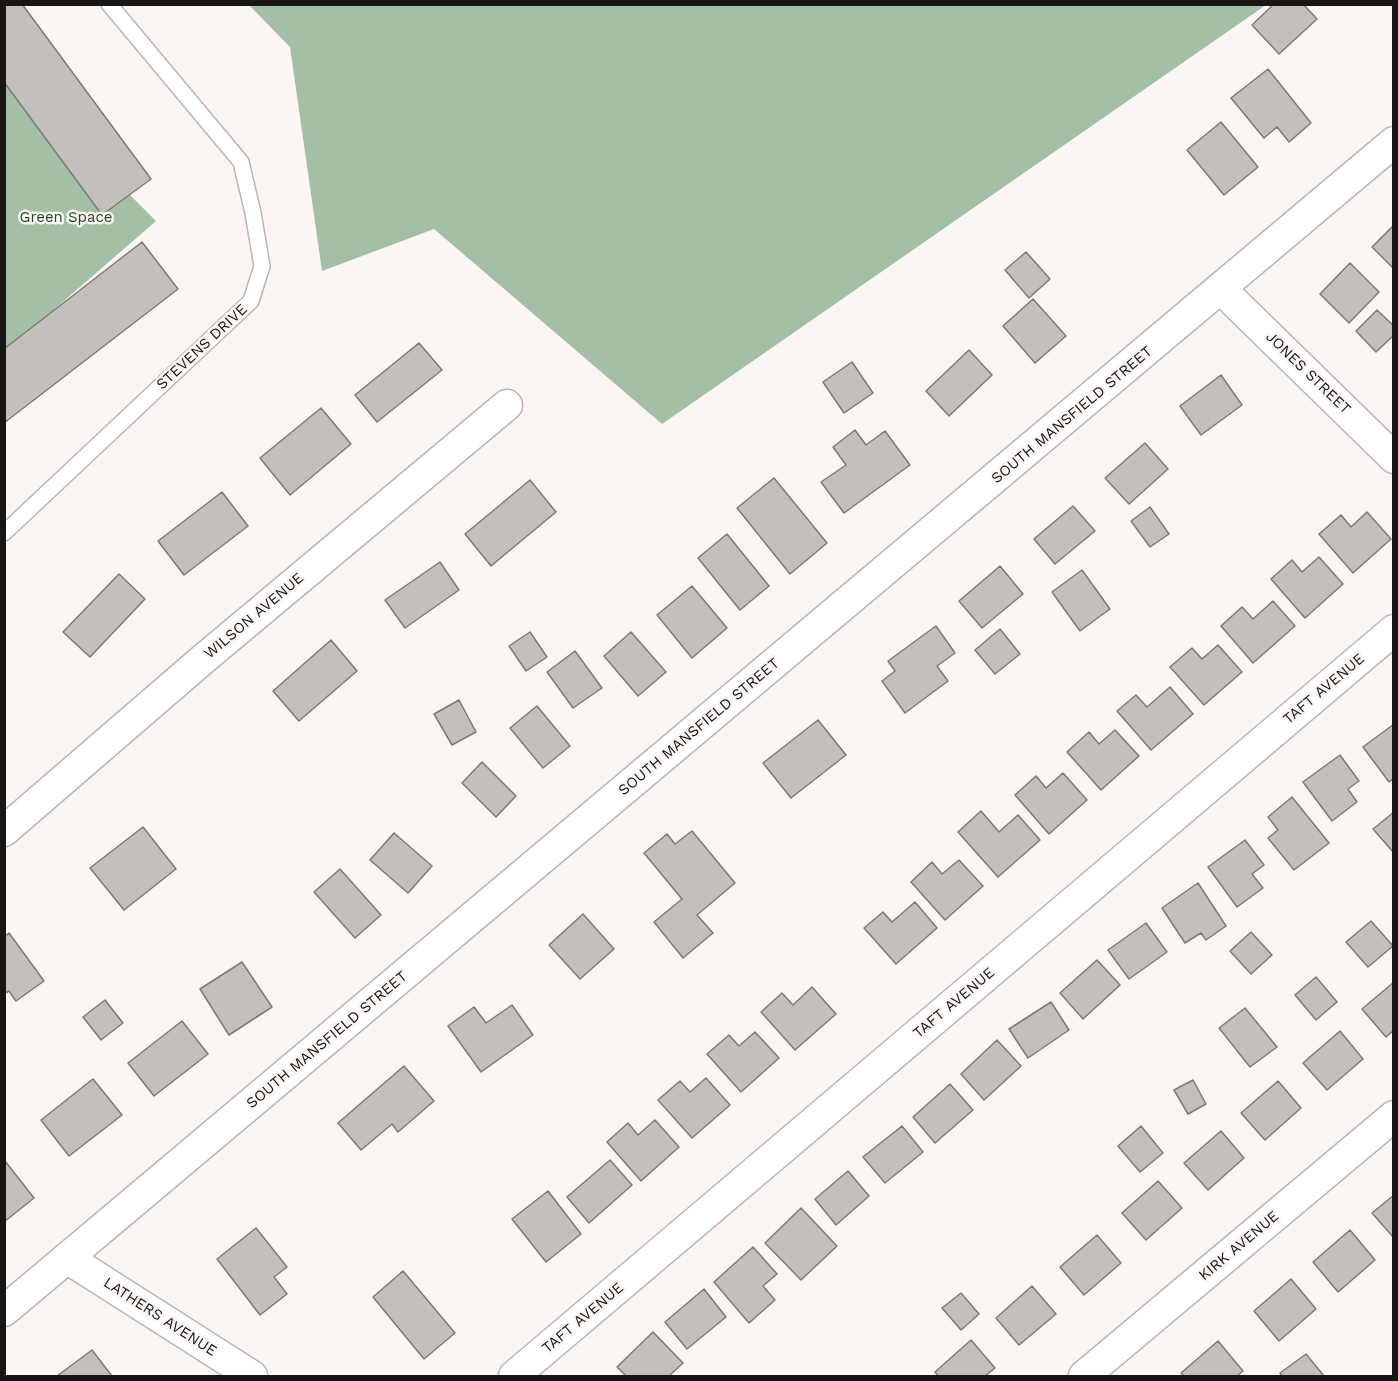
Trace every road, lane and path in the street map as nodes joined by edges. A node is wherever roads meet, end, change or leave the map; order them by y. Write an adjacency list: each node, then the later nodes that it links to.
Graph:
1 (109, 4): 6 (lane, STEVENS DRIVE)
2 (1394, 142): 3 (street, SOUTH MANSFIELD STREET)
3 (1221, 289): 5 (street, JONES STREET); 10 (street, SOUTH MANSFIELD STREET)
4 (507, 405): 8 (street, WILSON AVENUE)
5 (1394, 458)
6 (4, 533)
7 (1394, 630): 13 (street, TAFT AVENUE)
8 (4, 831)
9 (1394, 1116): 14 (street, KIRK AVENUE)
10 (68, 1257): 11 (street, SOUTH MANSFIELD STREET); 12 (street, LATHERS AVENUE)
11 (4, 1311)
12 (252, 1377)
13 (514, 1377)
14 (1084, 1377)

